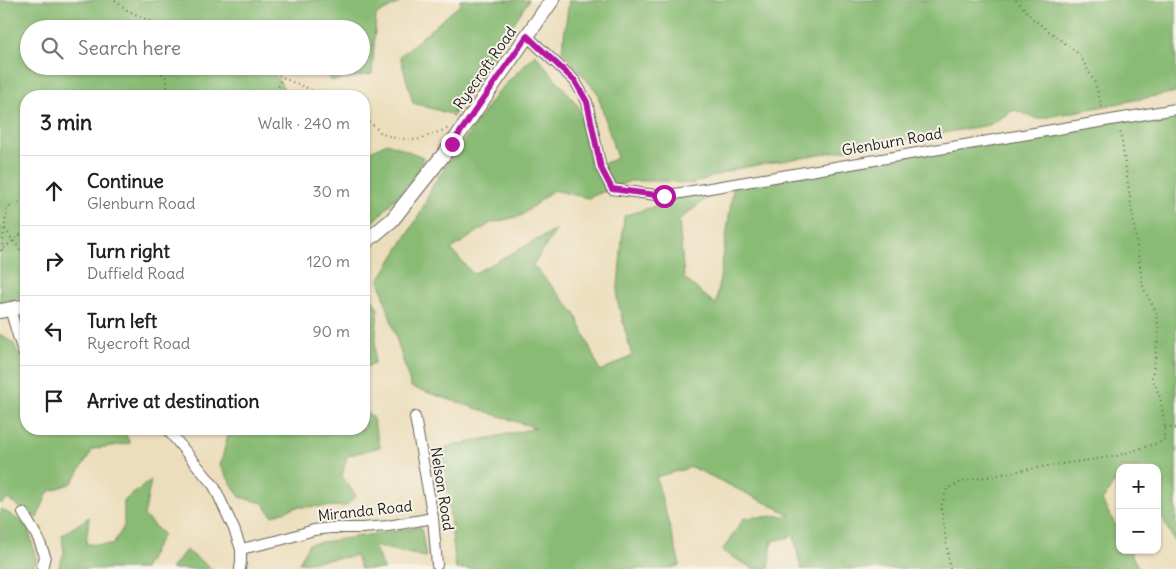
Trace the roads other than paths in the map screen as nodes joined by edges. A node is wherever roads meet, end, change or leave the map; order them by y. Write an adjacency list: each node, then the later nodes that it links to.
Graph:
1 (552, 0): 2 (street, Ryecroft Road)
2 (527, 36): 3 (street, Glenburn Road); 4 (street, Ryecroft Road)
3 (1176, 109)
4 (370, 237)
5 (20, 307): 6 (street)
6 (5, 310): 7 (street)
7 (20, 344)
8 (415, 417): 11 (street, Nelson Road)
9 (173, 435): 12 (street)
10 (23, 513): 14 (street)
11 (433, 518): 12 (street, Miranda Road); 13 (street, Nelson Road)
12 (241, 549): 15 (street)
13 (438, 565)
14 (42, 569)
15 (240, 569)

